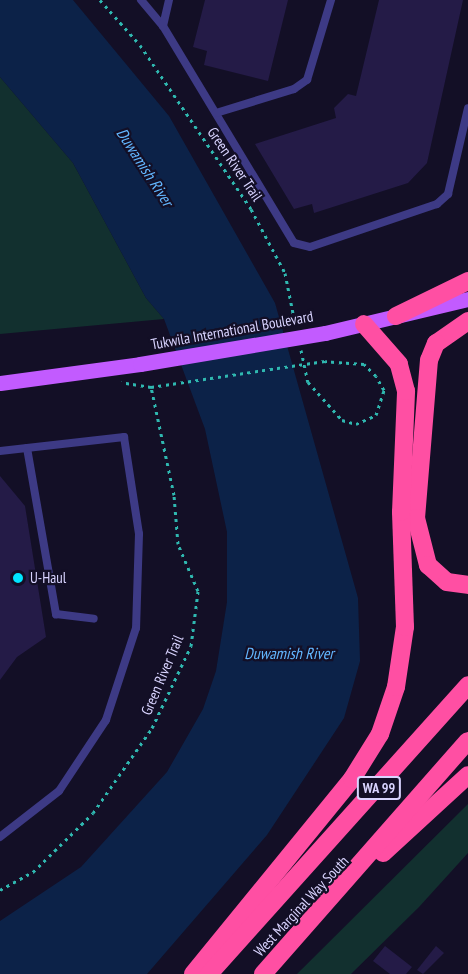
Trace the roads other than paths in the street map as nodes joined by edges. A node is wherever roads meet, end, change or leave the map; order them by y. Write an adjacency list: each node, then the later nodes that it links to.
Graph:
1 (141, 0): 4 (lane)
2 (169, 0): 4 (lane)
3 (331, 0): 6 (lane)
4 (163, 26): 6 (lane)
5 (468, 108): 6 (lane)
6 (216, 113)
7 (468, 281): 9 (highway)
8 (468, 299): 9 (main road, Tukwila International Boulevard)
9 (396, 316): 11 (main road, Tukwila International Boulevard)
10 (468, 321): 15 (highway)
11 (364, 324): 12 (main road, Tukwila International Boulevard, bridge); 22 (highway)
12 (0, 383)
13 (27, 448): 14 (lane); 16 (lane); 20 (lane)
14 (0, 451)
15 (468, 585)
16 (94, 619)
17 (468, 685): 23 (highway, West Marginal Way South / WA 99)
18 (468, 741): 21 (highway, WA 99)
19 (468, 776): 21 (highway)
20 (0, 837)
21 (366, 862): 24 (highway, West Marginal Way South / WA 99)
22 (193, 974)
23 (209, 974)
24 (263, 974)

